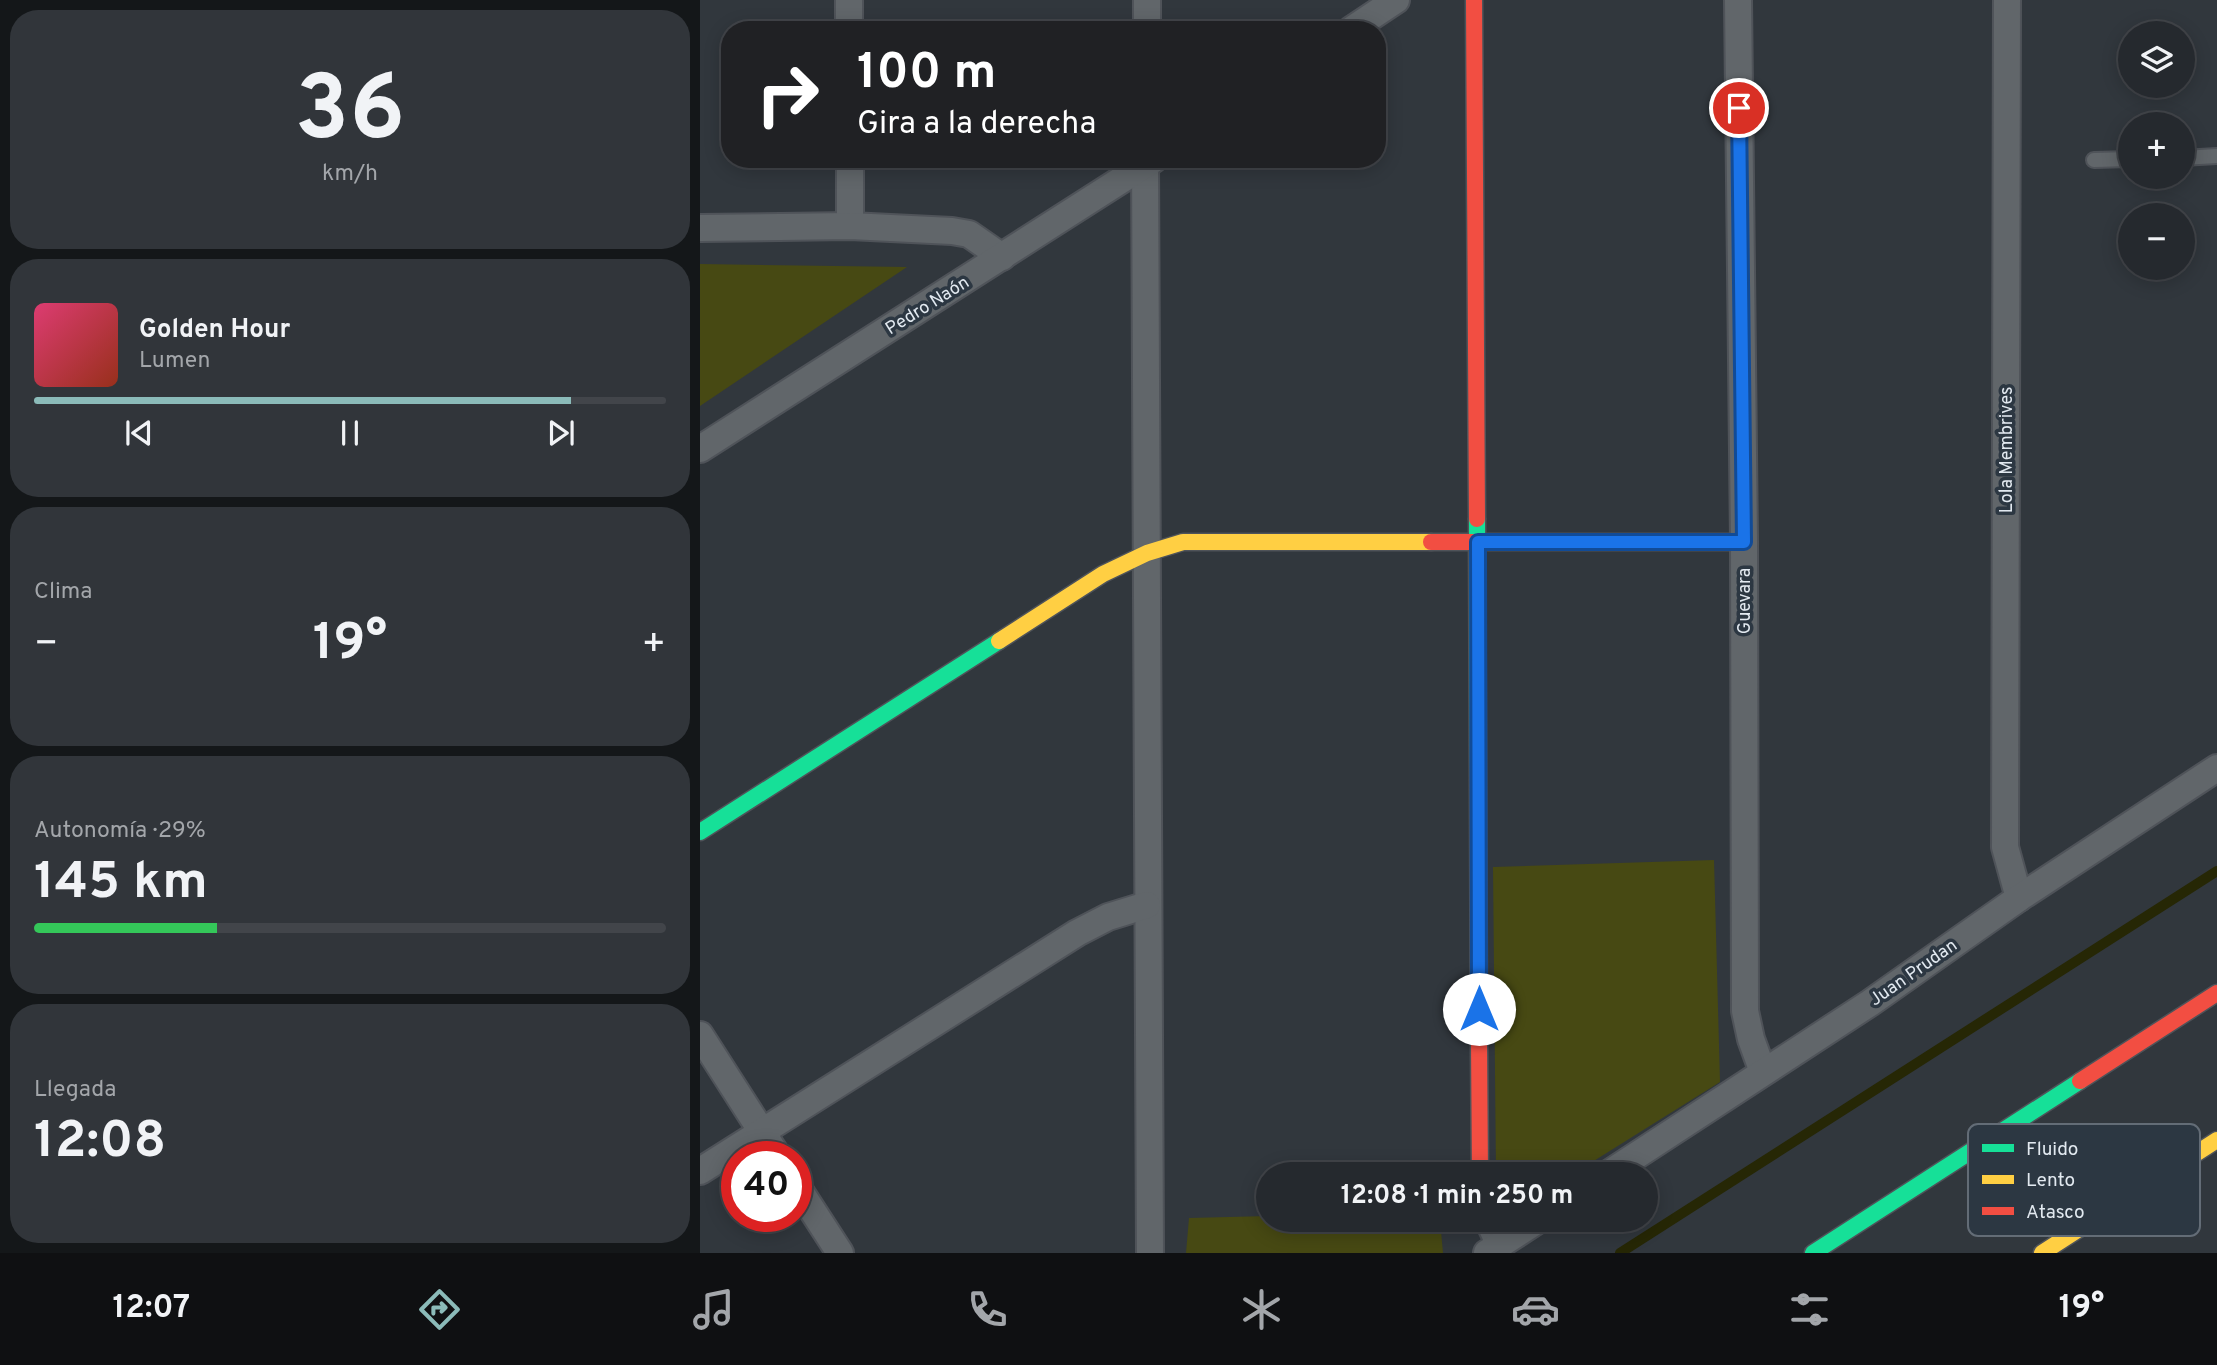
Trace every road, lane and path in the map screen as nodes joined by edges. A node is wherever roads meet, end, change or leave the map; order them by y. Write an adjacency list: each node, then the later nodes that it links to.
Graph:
1 (849, 0): 7 (street)
2 (1147, 0): 8 (street)
3 (1396, 0): 9 (street)
4 (1474, 0): 21 (main road)
5 (1738, 0): 22 (street, Guevara)
6 (2007, 0): 26 (street, Lola Membrives)
7 (849, 21)
8 (1147, 21)
9 (1364, 21)
10 (2217, 156): 11 (lane)
11 (2195, 157)
12 (2118, 159): 13 (lane)
13 (2094, 160)
14 (850, 168): 17 (street)
15 (1137, 168): 19 (street, Pedro Naón)
16 (1148, 168): 23 (street)
17 (850, 226): 18 (street); 19 (street)
18 (700, 228)
19 (1002, 257): 20 (street, Pedro Naón)
20 (700, 449)
21 (1478, 542): 22 (main road); 23 (main road); 37 (main road)
22 (1744, 542): 30 (street, Guevara)
23 (1147, 553): 25 (main road); 27 (street)
24 (2217, 768): 26 (street, Juan Prudan)
25 (700, 832)
26 (2019, 898): 30 (street, Juan Prudan)
27 (1147, 905): 32 (street); 45 (street)
28 (2217, 993): 31 (main road)
29 (700, 1035): 32 (street)
30 (1763, 1072): 38 (street, Juan Prudan)
31 (2014, 1124)
32 (762, 1132): 34 (street); 39 (street)
33 (2217, 1140): 35 (main road)
34 (768, 1141)
35 (2200, 1151)
36 (1968, 1154): 46 (main road)
37 (1480, 1162)
38 (1626, 1162)
39 (700, 1171)
40 (812, 1210): 44 (street)
41 (1520, 1232): 43 (street)
42 (2068, 1236): 47 (main road)
43 (1494, 1249)
44 (840, 1253)
45 (1150, 1253)
46 (1814, 1253)
47 (2042, 1253)

